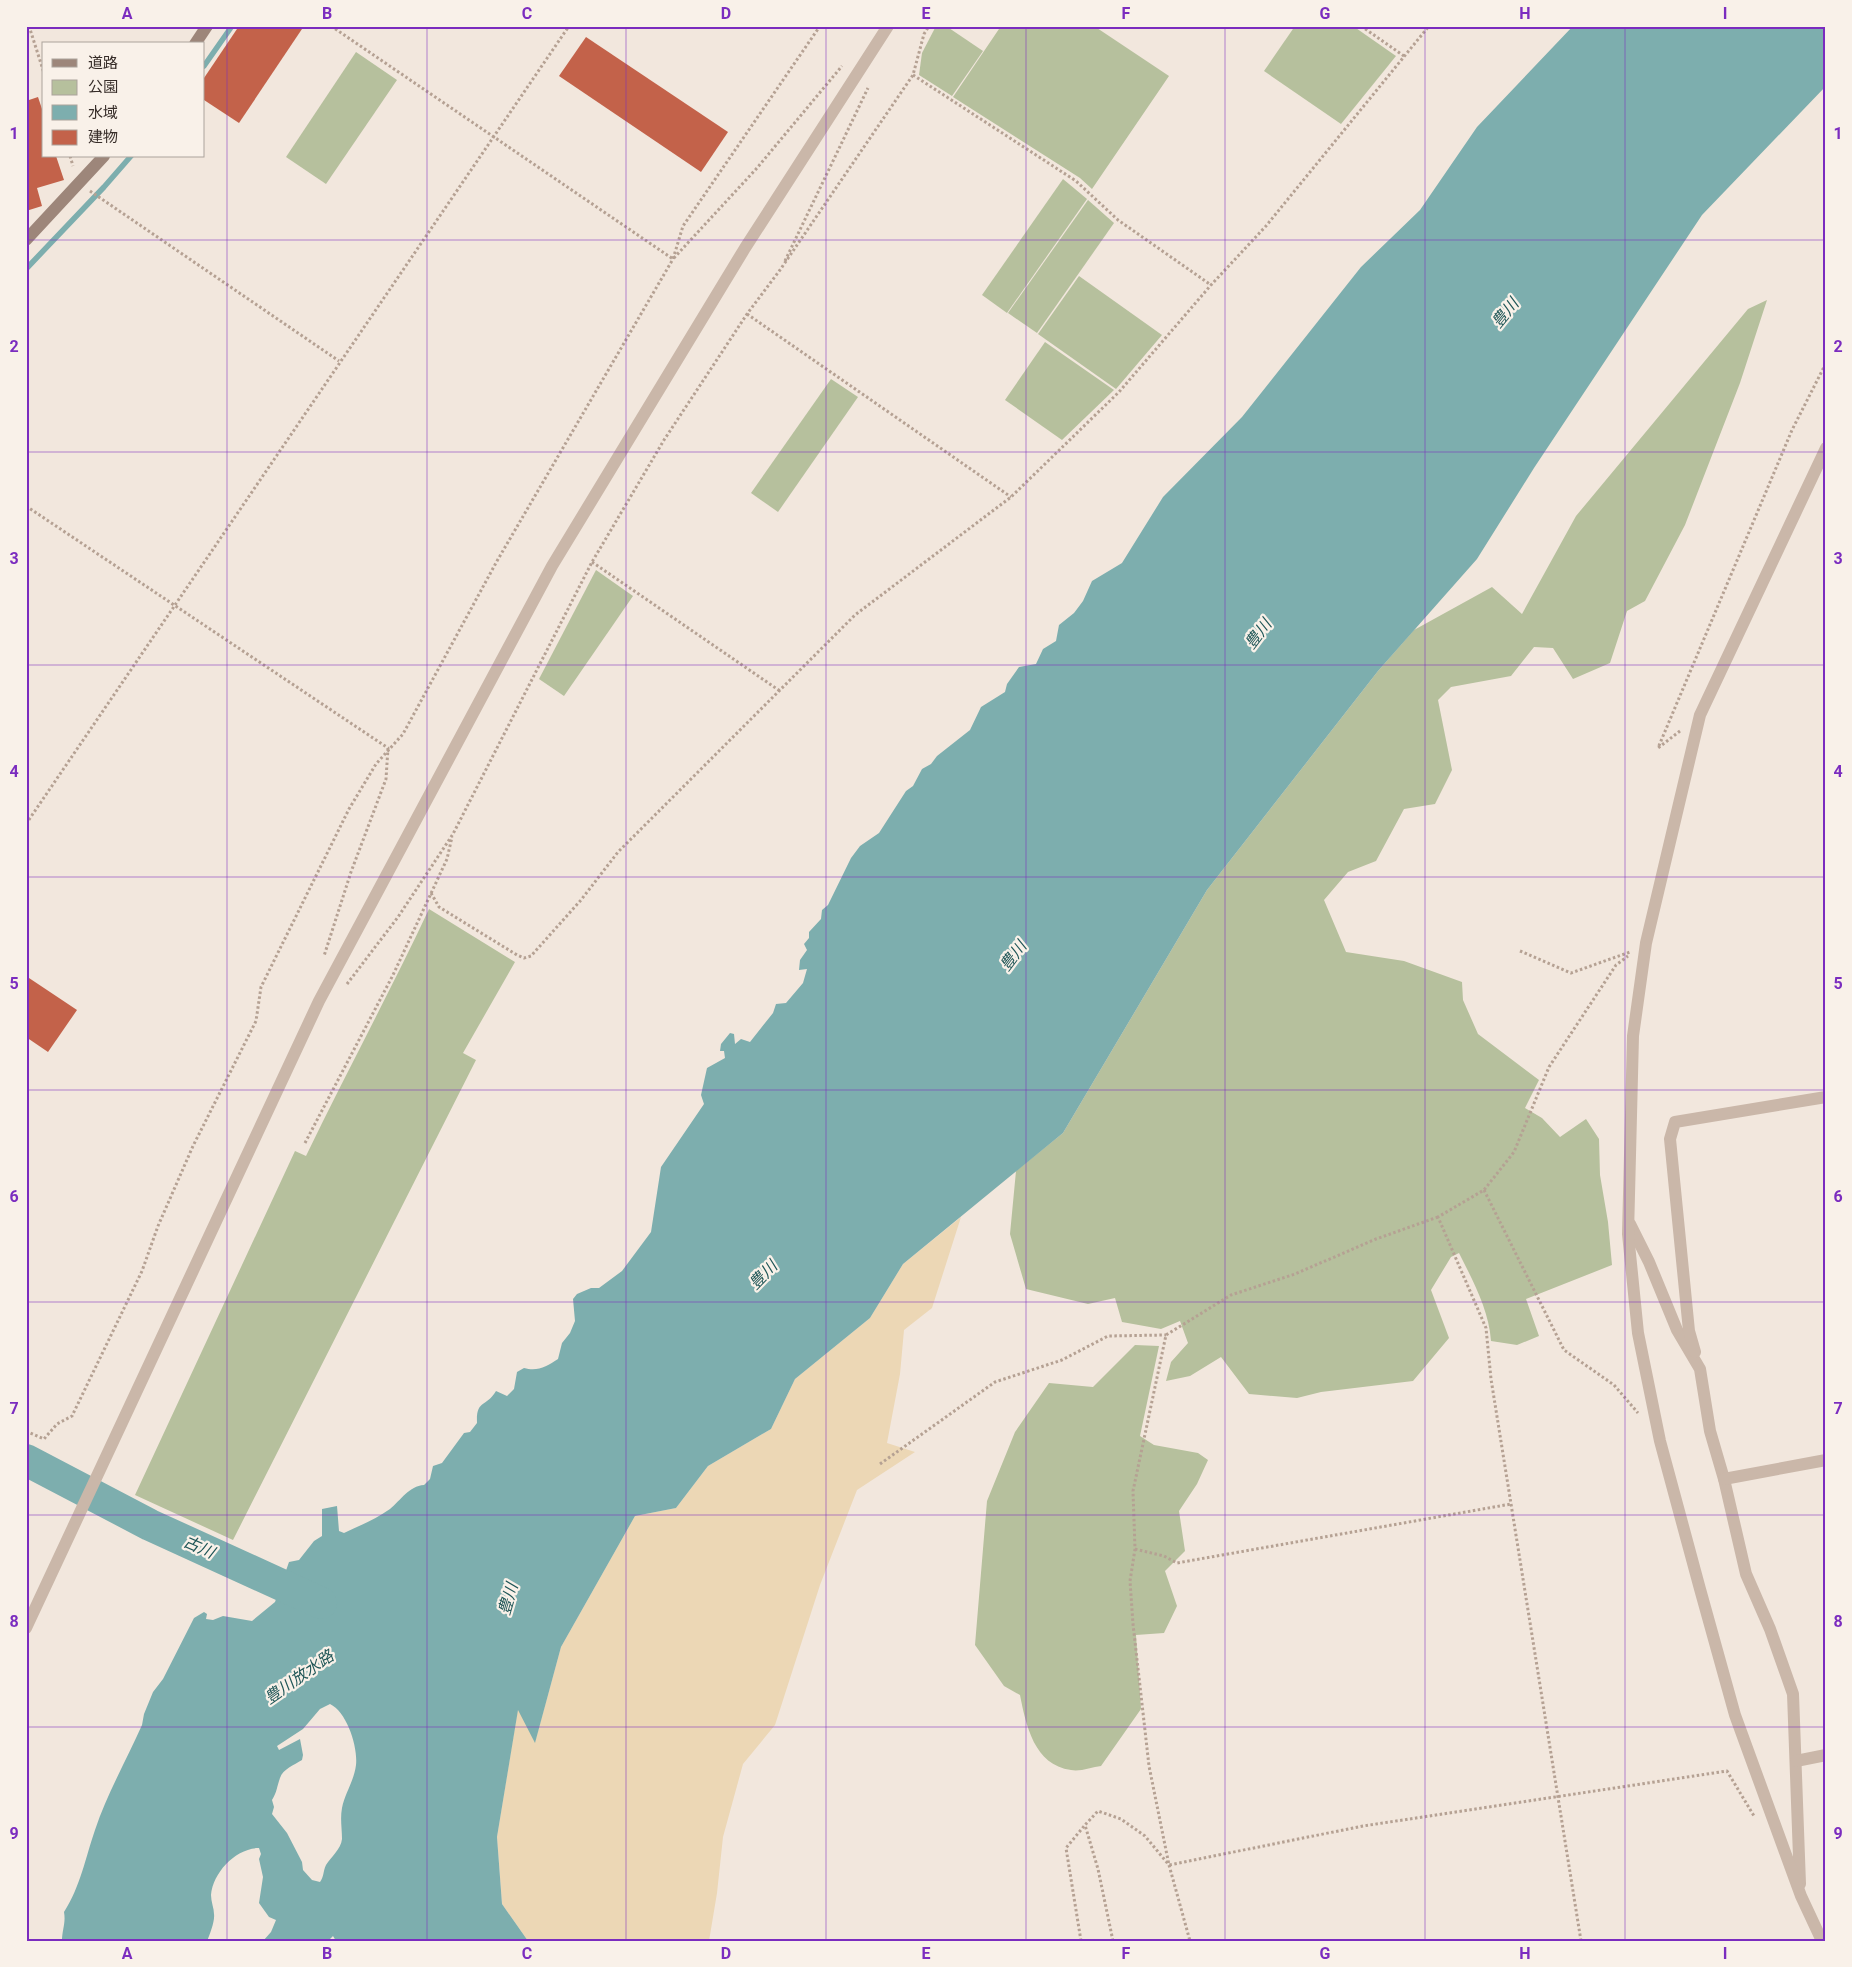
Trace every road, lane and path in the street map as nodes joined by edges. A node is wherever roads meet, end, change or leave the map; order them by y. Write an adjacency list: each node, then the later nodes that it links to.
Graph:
1 (29, 26): 13 (path)
2 (208, 26): 10 (main road)
3 (331, 26): 16 (path)
4 (569, 26): 16 (path)
5 (820, 26): 20 (path)
6 (888, 26): 54 (street)
7 (929, 26): 14 (path)
8 (1361, 26): 11 (path)
9 (1428, 26): 11 (path)
10 (196, 42)
11 (1404, 56): 22 (path)
12 (847, 61): 20 (path)
13 (42, 66)
14 (912, 75): 21 (path); 22 (path)
15 (869, 86): 21 (path)
16 (494, 137): 20 (path); 24 (path)
17 (102, 158): 19 (main road)
18 (92, 192): 24 (path)
19 (26, 240)
20 (673, 259): 33 (path)
21 (780, 270): 23 (path)
22 (1211, 284): 27 (path)
23 (747, 314): 27 (path); 29 (path)
24 (339, 361): 30 (path)
25 (1826, 363): 32 (path)
26 (1826, 448): 32 (street)
27 (1011, 497): 31 (path)
28 (26, 506): 30 (path)
29 (592, 562): 31 (path); 35 (path)
30 (176, 606): 33 (path); 34 (path)
31 (780, 690): 36 (path)
32 (1700, 715): 44 (street)
33 (388, 748): 39 (path); 48 (path)
34 (26, 824)
35 (453, 834): 36 (path); 37 (path)
36 (431, 893): 41 (path)
37 (398, 917)
38 (1520, 951): 42 (path)
39 (322, 963)
40 (1826, 1098): 46 (street)
41 (305, 1143)
42 (1484, 1190): 43 (path); 47 (path)
43 (1438, 1217): 45 (path); 52 (path)
44 (1628, 1222): 46 (street); 61 (street)
45 (1166, 1335): 50 (path); 53 (path)
46 (1700, 1368): 51 (street)
47 (1643, 1420)
48 (26, 1431)
49 (1826, 1460): 51 (street)
50 (880, 1464)
51 (1724, 1480): 56 (street)
52 (1511, 1504): 53 (path); 57 (path)
53 (1135, 1549): 60 (path)
54 (26, 1628)
55 (1826, 1756): 56 (street)
56 (1796, 1760): 61 (street)
57 (1557, 1796): 58 (path); 60 (path); 66 (path)
58 (1757, 1821)
59 (1085, 1825): 60 (path); 63 (path); 64 (path)
60 (1169, 1865): 65 (path)
61 (1801, 1896): 62 (street)
62 (1823, 1938)
63 (1081, 1941)
64 (1113, 1941)
65 (1190, 1941)
66 (1581, 1941)

